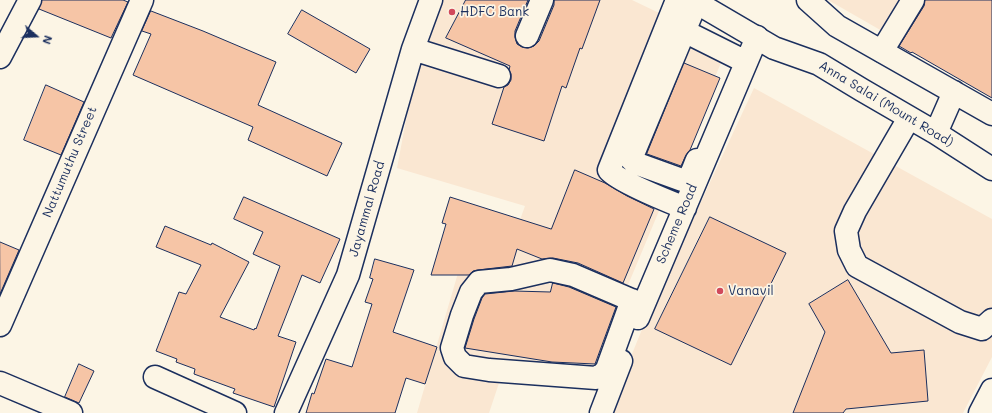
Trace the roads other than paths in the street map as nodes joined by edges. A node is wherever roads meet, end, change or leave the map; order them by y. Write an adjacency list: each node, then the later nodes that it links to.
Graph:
1 (30, 0): 13 (street)
2 (142, 0): 24 (street, Nattumuthu Street)
3 (431, 0): 11 (street, Jayammal Road)
4 (542, 0): 9 (street)
5 (808, 0): 12 (street)
6 (913, 0): 12 (street)
7 (688, 1): 8 (street); 10 (street, Anna Salai (Mount Road)); 21 (street)
8 (684, 31): 14 (street); 14 (street)
9 (527, 36)
10 (754, 36): 14 (street); 18 (street, Anna Salai (Mount Road)); 21 (street, Scheme Road)
11 (413, 49): 15 (street); 30 (street, Jayammal Road)
12 (882, 52): 16 (street)
13 (0, 57)
14 (738, 58)
15 (499, 76)
16 (954, 92): 17 (street); 19 (street)
17 (992, 114)
18 (909, 118): 19 (street, Anna Salai (Mount Road)); 23 (street)
19 (936, 133): 20 (street, Anna Salai (Mount Road))
20 (992, 170)
21 (685, 208): 22 (street, Scheme Road)
22 (637, 303): 22 (street); 31 (street, Scheme Road)
23 (992, 320)
24 (0, 325)
25 (155, 377): 29 (street)
26 (0, 383): 28 (street)
27 (992, 390): 32 (street)
28 (72, 413)
29 (235, 413)
30 (286, 413)
31 (601, 413)
32 (980, 413)

